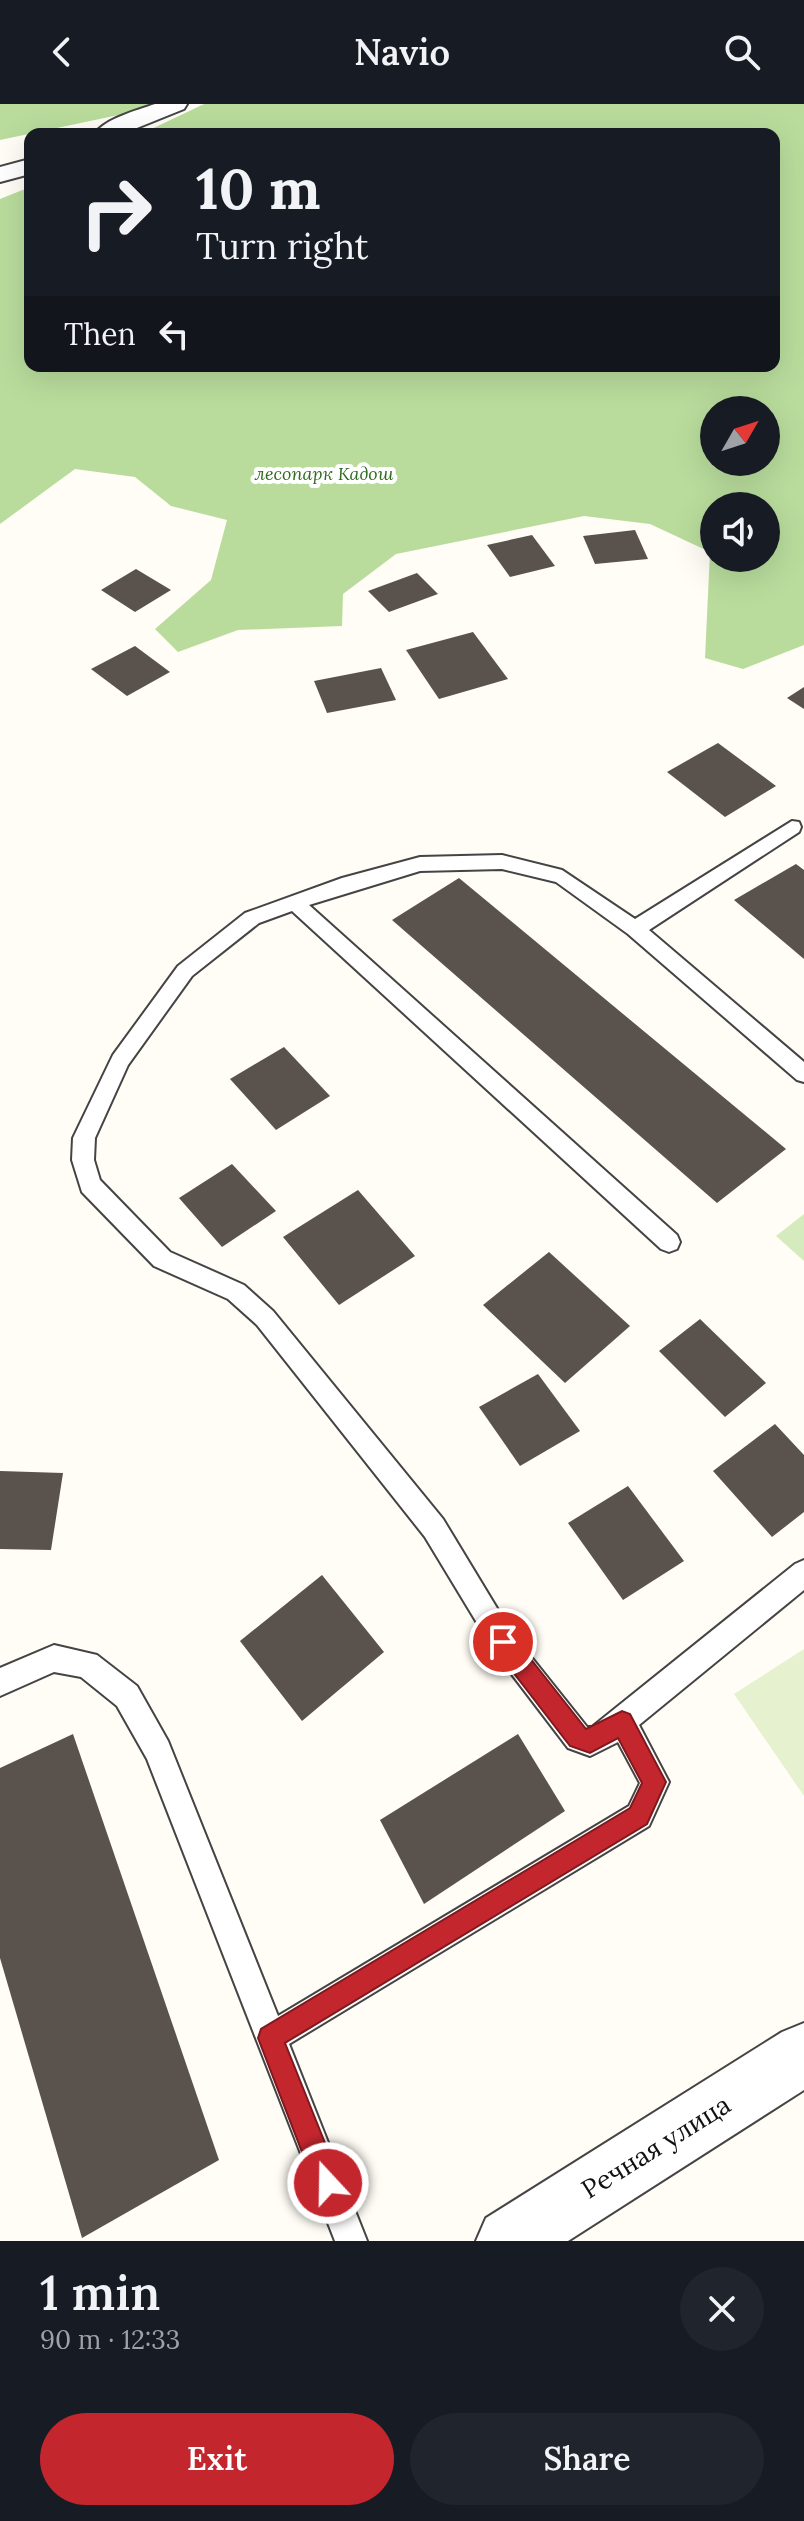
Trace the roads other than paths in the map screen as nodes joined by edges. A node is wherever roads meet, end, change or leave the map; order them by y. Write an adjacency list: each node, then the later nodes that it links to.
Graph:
1 (176, 104): 2 (street)
2 (117, 128)
3 (24, 168): 4 (street)
4 (0, 175)
5 (800, 828): 7 (lane)
6 (294, 902): 7 (lane); 9 (lane); 12 (lane)
7 (635, 929): 8 (lane)
8 (804, 1074)
9 (669, 1242)
10 (804, 1573): 12 (lane)
11 (0, 1682): 13 (lane)
12 (622, 1722): 13 (lane)
13 (270, 2038): 15 (lane)
14 (804, 2054): 16 (street, Речная улица)
15 (351, 2241)
16 (509, 2241)

